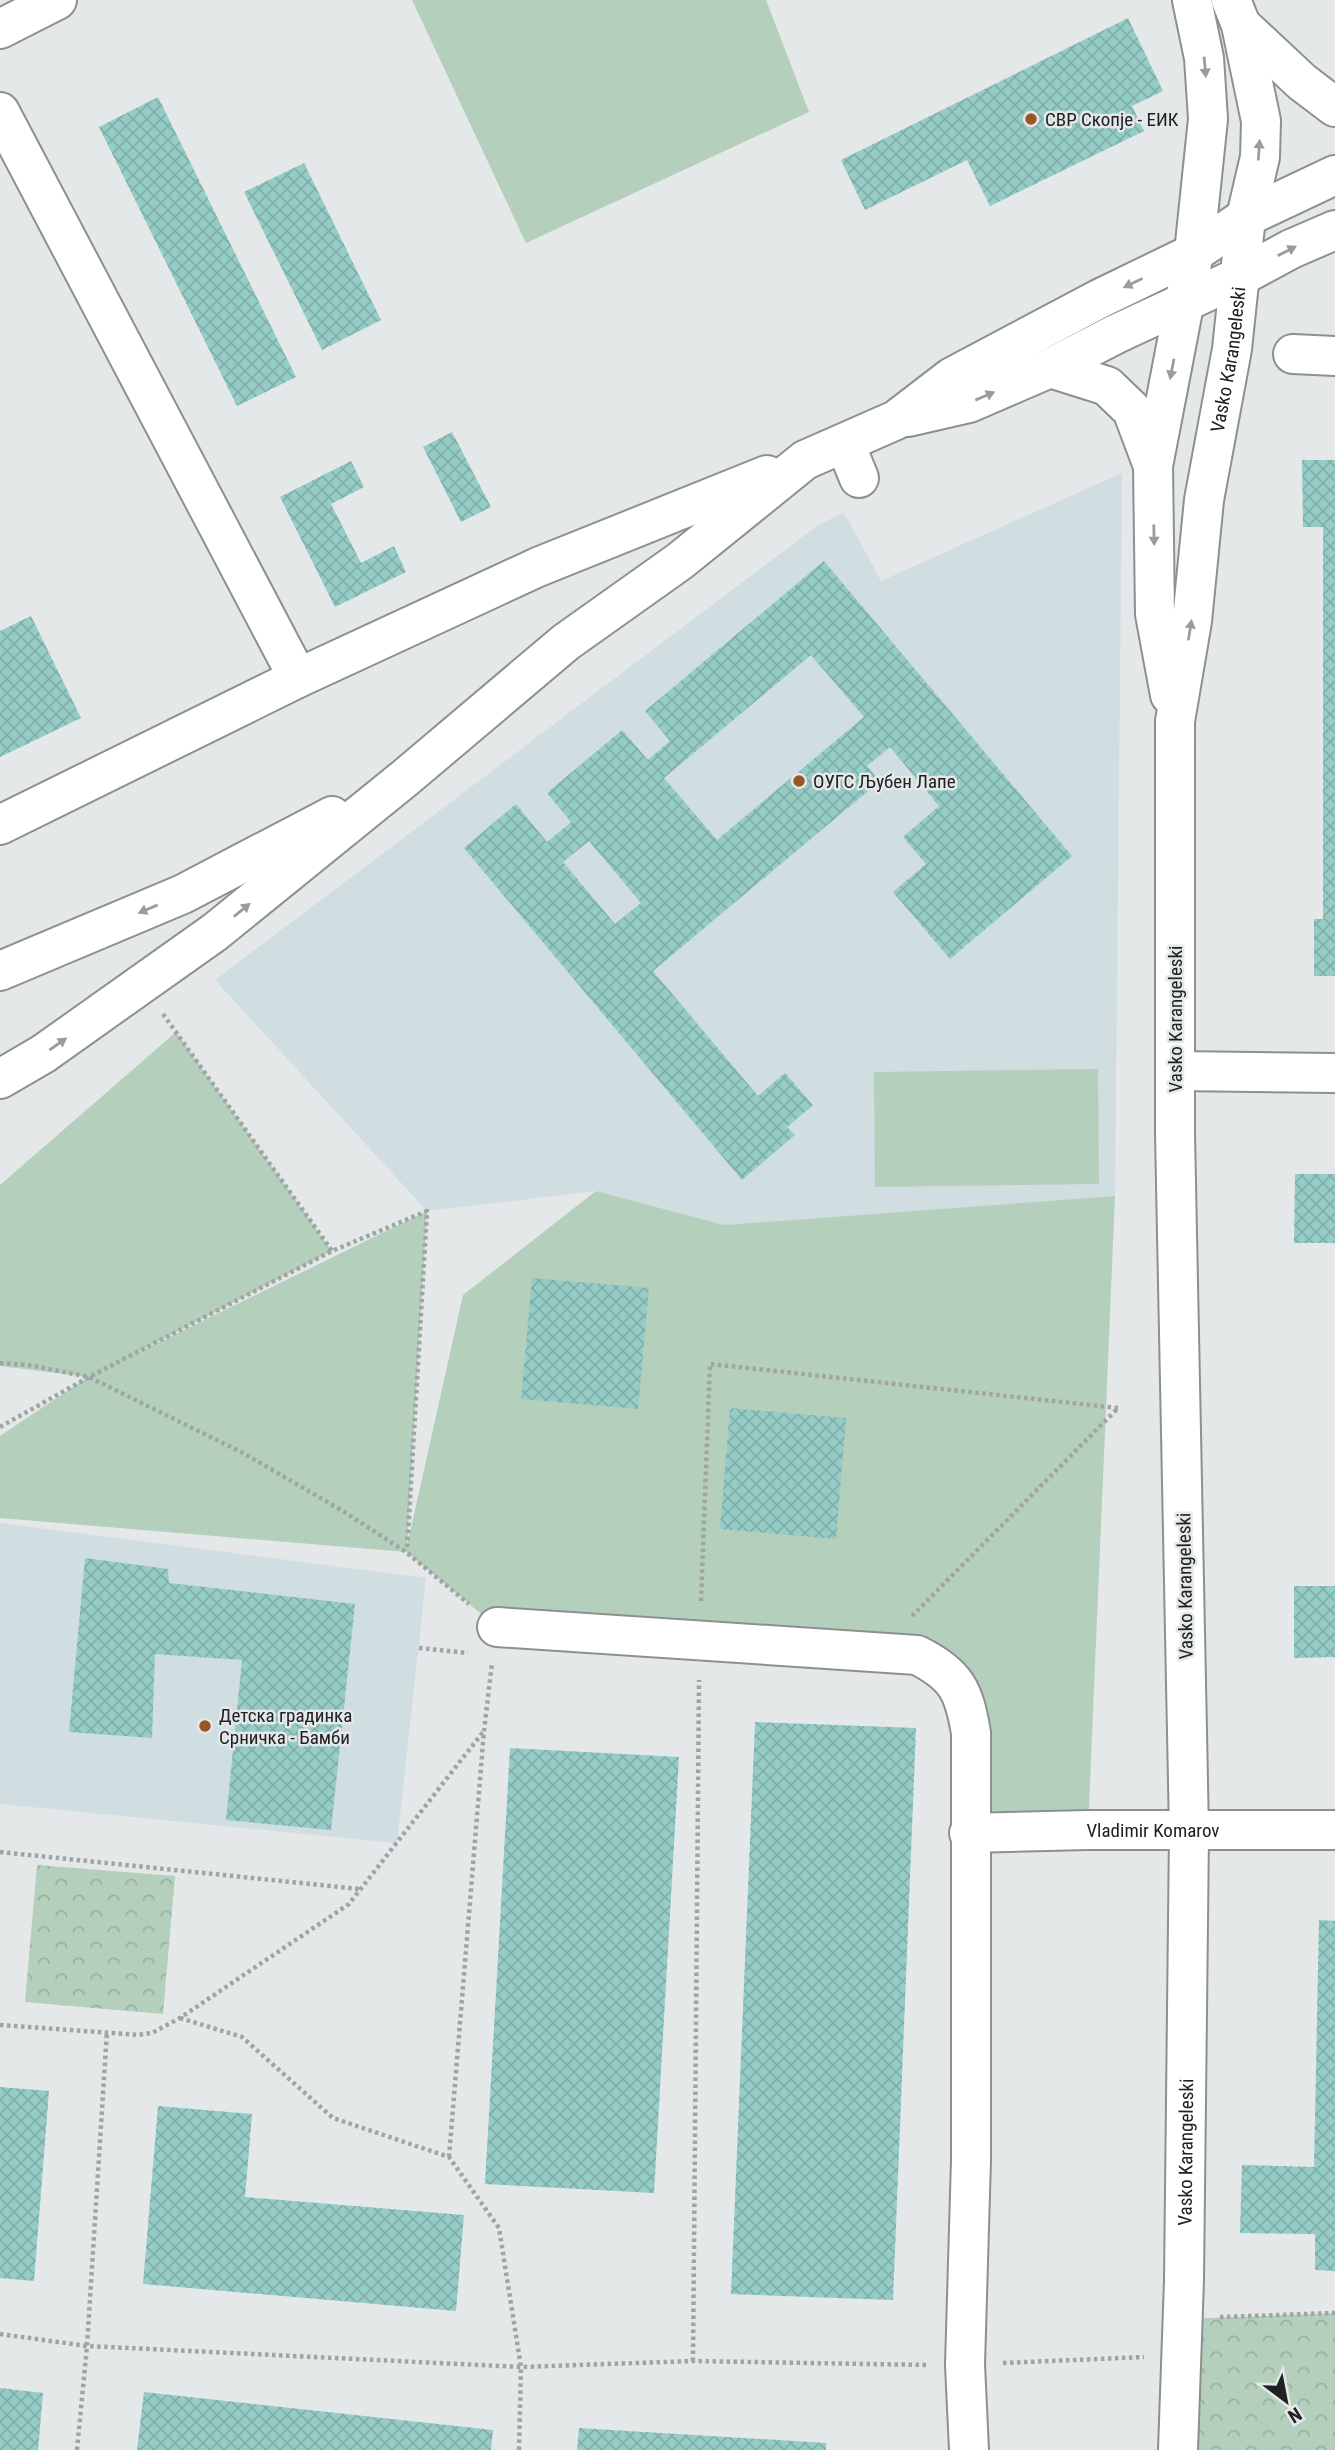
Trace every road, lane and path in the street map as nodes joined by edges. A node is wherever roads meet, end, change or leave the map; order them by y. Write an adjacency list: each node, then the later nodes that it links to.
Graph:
1 (57, 0): 4 (street)
2 (1192, 0): 10 (street, Vasko Karangeleski, one-way to 10)
3 (1236, 13): 5 (street); 8 (street, Vasko Karangeleski, one-way to 3)
4 (0, 29)
5 (1335, 107)
6 (0, 112): 21 (street)
7 (1335, 175): 8 (street)
8 (1246, 217): 10 (street); 11 (street, Vasko Karangeleski)
9 (1335, 230): 11 (street, one-way to 9)
10 (1194, 253): 12 (street, Vasko Karangeleski); 16 (street, one-way to 16)
11 (1241, 276): 12 (street); 22 (street, Vasko Karangeleski, one-way to 11)
12 (1185, 302): 15 (street); 19 (street, Vasko Karangeleski, one-way to 19)
13 (1293, 354): 14 (street)
14 (1335, 356)
15 (1050, 368): 16 (street, one-way to 15); 19 (street)
16 (895, 420): 17 (street)
17 (845, 444): 18 (street); 20 (street)
18 (805, 460): 21 (street); 23 (street)
19 (1153, 466): 22 (street, Vasko Karangeleski, one-way to 22)
20 (859, 478)
21 (298, 678): 24 (street)
22 (1175, 721): 27 (street, Vasko Karangeleski)
23 (405, 778): 25 (street, one-way to 25); 26 (street, one-way to 23)
24 (0, 825)
25 (0, 971)
26 (142, 985): 29 (street, one-way to 26); 30 (path)
27 (1176, 1071): 28 (street); 41 (street, Vasko Karangeleski)
28 (1335, 1073)
29 (0, 1079)
30 (332, 1251): 32 (path); 34 (path)
31 (0, 1363): 32 (path)
32 (89, 1377): 33 (path); 34 (path)
33 (0, 1427)
34 (407, 1552): 35 (path)
35 (495, 1641): 36 (street); 37 (path); 39 (path)
36 (699, 1641): 38 (street); 38 (path); 54 (path)
37 (419, 1648)
38 (876, 1653): 42 (street)
39 (484, 1731): 44 (path); 48 (path)
40 (1335, 1830): 41 (street, Vladimir Komarov)
41 (1189, 1832): 42 (street, Vladimir Komarov); 60 (street, Vasko Karangeleski)
42 (969, 1833): 55 (street)
43 (0, 1852): 44 (path)
44 (360, 1890): 45 (path)
45 (180, 2018): 47 (path); 48 (path)
46 (0, 2025): 47 (path)
47 (107, 2031): 52 (path)
48 (449, 2157): 56 (path)
49 (1335, 2313): 50 (path)
50 (1213, 2317)
51 (0, 2333): 52 (path)
52 (87, 2346): 56 (path); 57 (path)
53 (1149, 2357): 55 (path)
54 (693, 2361): 55 (path); 56 (path)
55 (965, 2365): 59 (street)
56 (521, 2367): 58 (path)
57 (77, 2450)
58 (519, 2450)
59 (970, 2450)
60 (1178, 2450)

